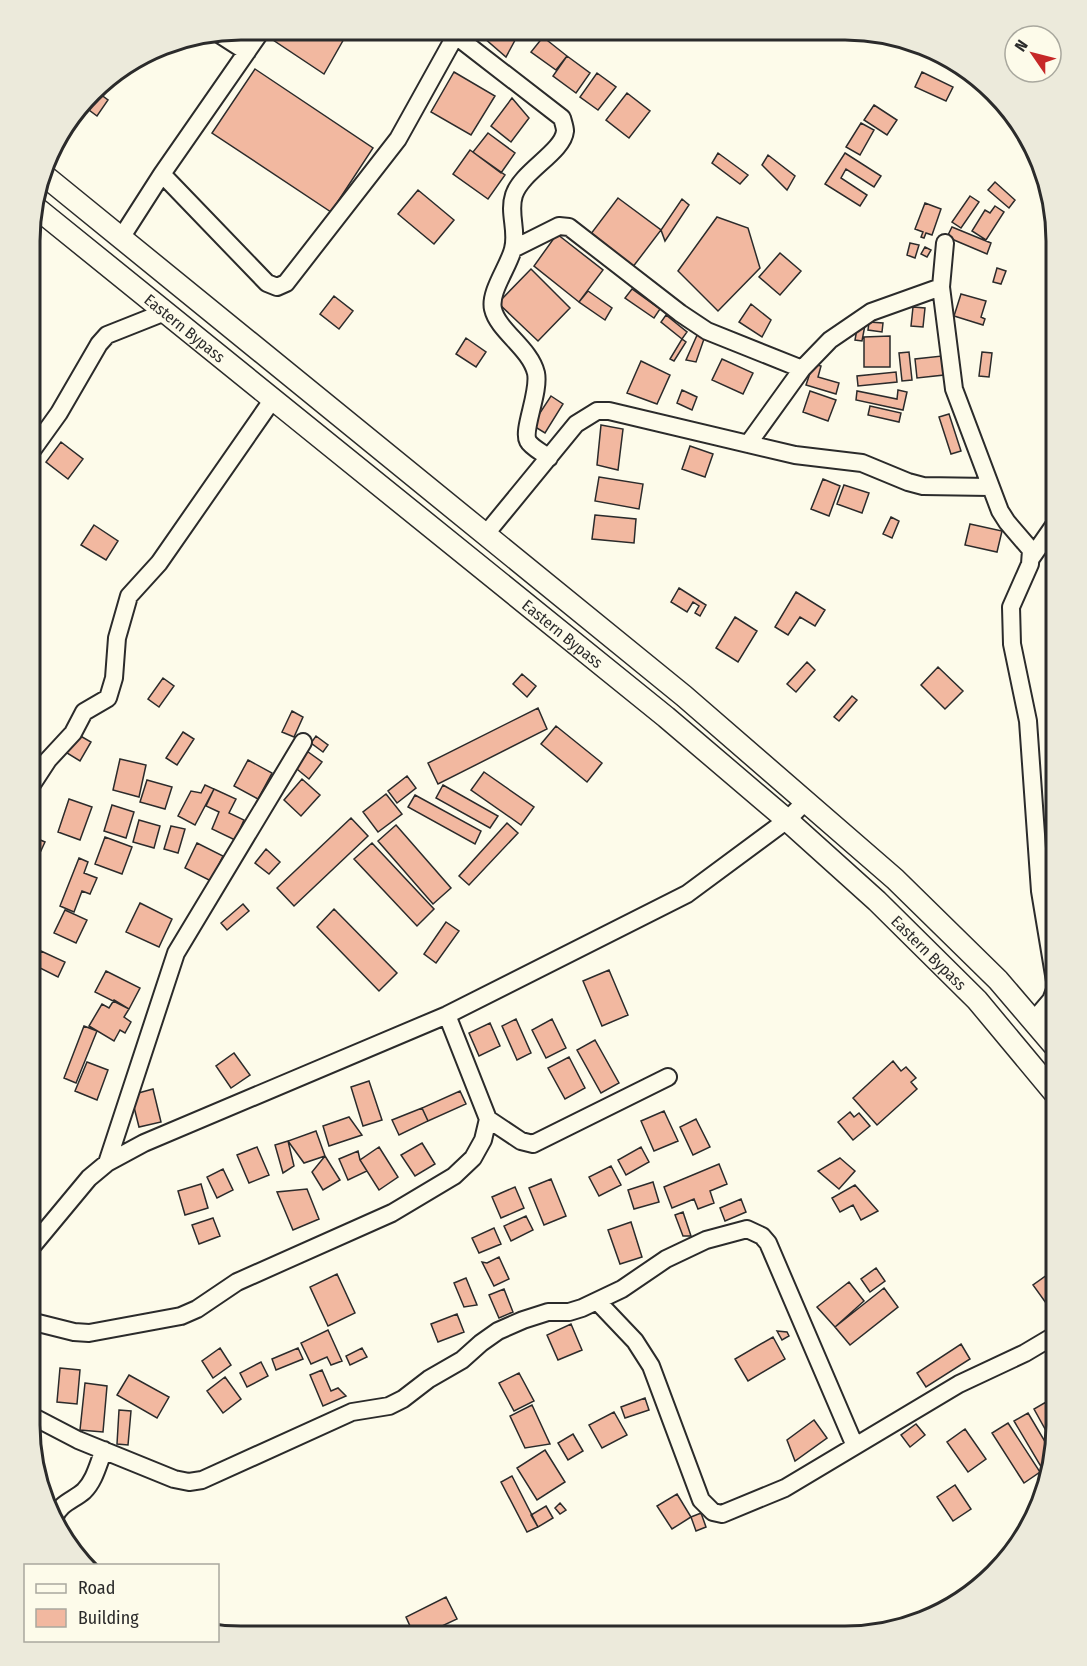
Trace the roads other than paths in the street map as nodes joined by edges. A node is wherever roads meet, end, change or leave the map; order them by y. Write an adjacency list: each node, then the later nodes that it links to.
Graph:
1 (230, 41): 5 (street)
2 (255, 41): 5 (street)
3 (453, 41): 6 (street)
4 (465, 41): 11 (street)
5 (247, 52): 6 (street)
6 (162, 174): 9 (street)
7 (50, 180): 9 (main road, Eastern Bypass)
8 (42, 213): 13 (main road, Eastern Bypass)
9 (121, 238): 20 (main road, Eastern Bypass)
10 (945, 243): 12 (street)
11 (513, 249): 14 (street); 18 (street)
12 (941, 287): 14 (street); 19 (street)
13 (165, 312): 15 (main road, Eastern Bypass); 16 (street)
14 (802, 369): 17 (street)
15 (273, 399): 24 (street); 26 (main road, Eastern Bypass)
16 (40, 440)
17 (748, 444): 18 (street); 19 (street)
18 (549, 458): 20 (street)
19 (990, 487): 22 (street)
20 (485, 535): 25 (main road, Eastern Bypass)
21 (1046, 537): 22 (street)
22 (1032, 557): 27 (street)
23 (303, 742): 35 (street)
24 (40, 772)
25 (807, 801): 26 (street); 30 (main road, Eastern Bypass)
26 (786, 820): 29 (street); 33 (main road, Eastern Bypass)
27 (1046, 927)
28 (1046, 1006): 30 (street)
29 (447, 1015): 34 (street); 35 (street)
30 (1034, 1020): 31 (main road, Eastern Bypass)
31 (1046, 1035)
32 (668, 1077): 34 (street)
33 (1046, 1083)
34 (488, 1119): 38 (street)
35 (106, 1163): 36 (street)
36 (40, 1237)
37 (597, 1301): 41 (street); 41 (street); 42 (street)
38 (40, 1324)
39 (1046, 1341): 41 (street)
40 (40, 1420): 42 (street)
41 (855, 1446)
42 (104, 1450): 43 (street)
43 (60, 1509)

